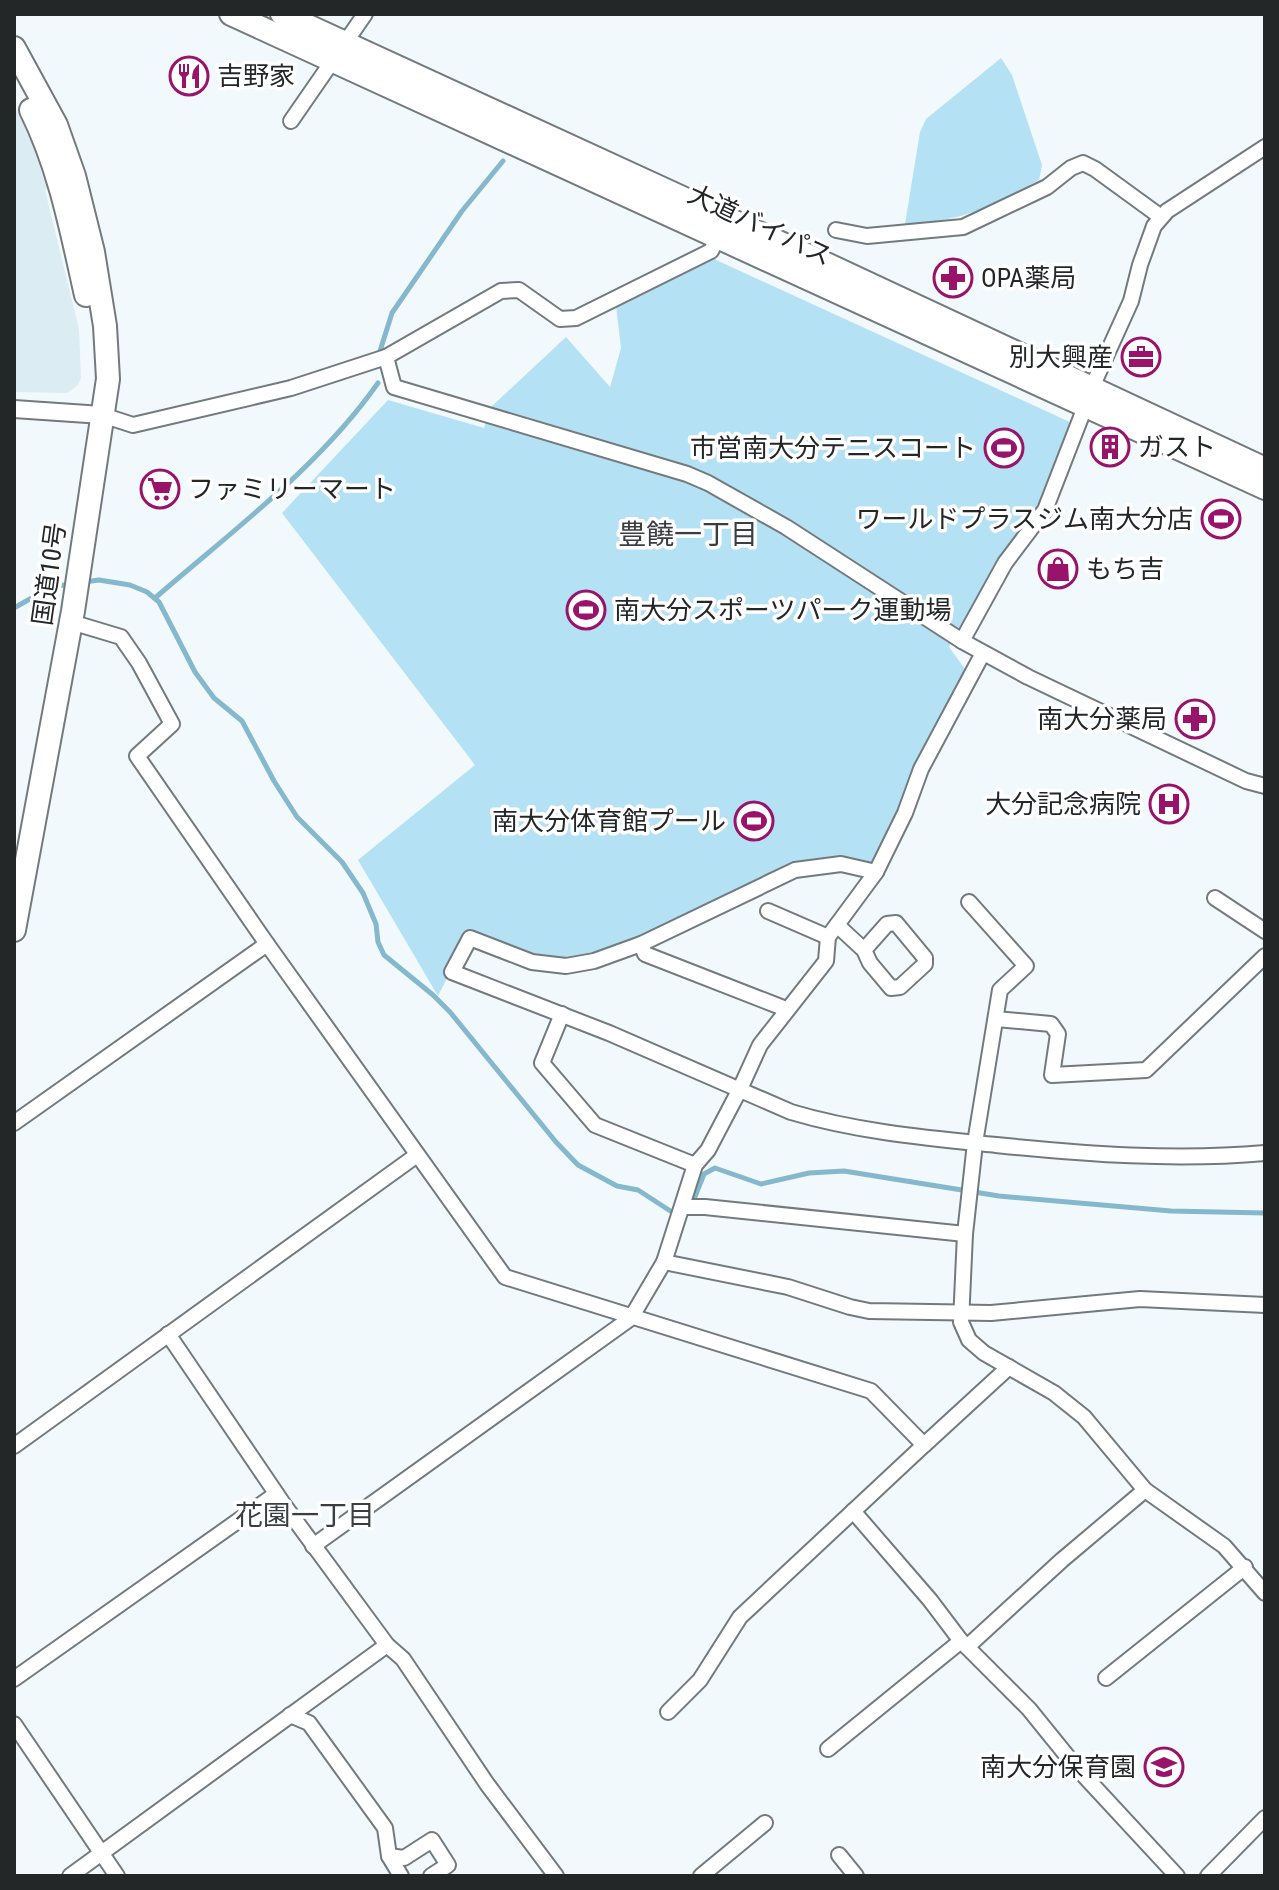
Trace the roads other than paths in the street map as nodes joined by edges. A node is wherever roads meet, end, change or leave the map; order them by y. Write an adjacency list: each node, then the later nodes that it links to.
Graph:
1 (231, 14): 5 (highway, 大道バイパス)
2 (282, 14): 5 (highway, 大道バイパス)
3 (365, 14): 5 (street)
4 (14, 48): 15 (highway, 国道10号)
5 (340, 52): 7 (street); 11 (highway, 大道バイパス); 13 (highway, 大道バイパス)
6 (14, 75): 15 (highway, 国道10号)
7 (291, 121)
8 (1265, 147): 9 (street)
9 (1161, 217): 10 (street); 13 (street)
10 (836, 230)
11 (718, 237): 12 (street); 13 (highway, 大道バイパス)
12 (386, 357): 15 (street); 18 (street)
13 (1089, 397): 16 (highway, 大道バイパス); 18 (street)
14 (14, 409): 15 (street)
15 (102, 415): 17 (highway, 国道10号)
16 (1263, 475)
17 (72, 616): 25 (highway, 国道10号); 28 (street)
18 (962, 641): 19 (street)
19 (983, 653): 20 (street); 21 (street)
20 (1265, 786)
21 (876, 872): 26 (street); 29 (street)
22 (1215, 898): 27 (street)
23 (969, 902): 34 (street)
24 (768, 911): 26 (street)
25 (14, 930)
26 (833, 931): 30 (street); 32 (street)
27 (1265, 931)
28 (267, 944): 36 (street); 39 (street)
29 (641, 944): 32 (street); 33 (street)
30 (864, 950): 30 (street)
31 (1265, 956): 34 (street)
32 (786, 1009): 35 (street)
33 (562, 1014): 35 (street); 40 (street)
34 (996, 1019): 37 (street)
35 (740, 1089): 37 (street); 40 (street)
36 (14, 1123)
37 (975, 1143): 38 (street); 42 (street)
38 (1265, 1153)
39 (417, 1155): 46 (street); 47 (street)
40 (695, 1165): 41 (street)
41 (683, 1207): 42 (street); 43 (street)
42 (965, 1234): 45 (street)
43 (664, 1262): 45 (street); 46 (street)
44 (1265, 1305): 45 (street)
45 (960, 1312): 48 (street)
46 (631, 1318): 49 (street); 54 (street)
47 (168, 1334): 50 (street); 52 (street)
48 (1009, 1367): 49 (street); 51 (street)
49 (924, 1445): 53 (street)
50 (14, 1446)
51 (1145, 1490): 55 (street); 57 (street)
52 (276, 1494): 54 (street); 60 (street)
53 (853, 1511): 57 (street); 61 (street)
54 (313, 1546): 58 (street)
55 (1245, 1567): 56 (street); 59 (street)
56 (1265, 1593)
57 (964, 1644): 64 (street); 77 (street)
58 (387, 1645): 62 (street); 74 (street)
59 (1106, 1678)
60 (14, 1679)
61 (668, 1712)
62 (290, 1715): 67 (street); 69 (street)
63 (14, 1724): 67 (street)
64 (828, 1749)
65 (1265, 1818): 78 (street)
66 (765, 1823): 75 (street)
67 (103, 1852): 70 (street); 71 (street)
68 (839, 1855): 76 (street)
69 (389, 1856): 72 (street); 73 (street)
70 (70, 1876)
71 (117, 1876)
72 (401, 1876)
73 (431, 1876)
74 (556, 1876)
75 (701, 1876)
76 (856, 1876)
77 (1177, 1876)
78 (1208, 1876)

